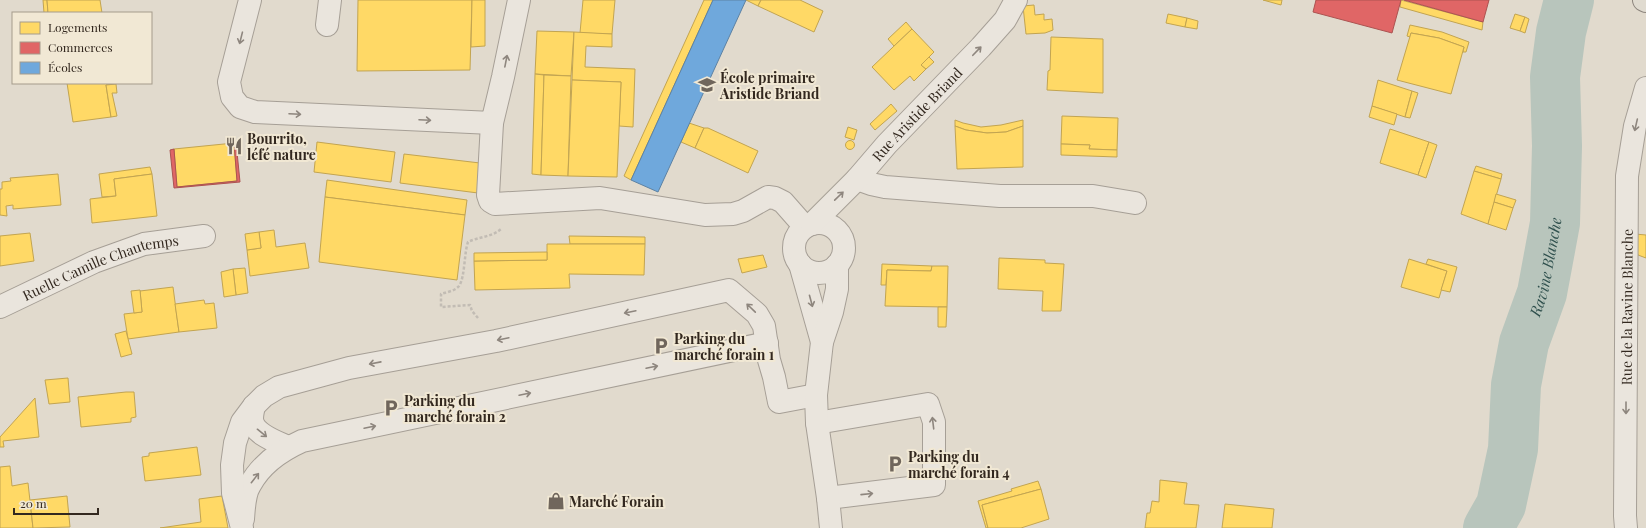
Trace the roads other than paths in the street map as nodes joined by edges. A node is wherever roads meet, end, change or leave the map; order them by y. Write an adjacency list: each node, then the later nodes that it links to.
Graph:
1 (250, 0): 7 (street, one-way to 7)
2 (330, 0): 5 (street)
3 (519, 0): 7 (street, one-way to 3)
4 (1016, 0): 8 (street, Rue Aristide Briand, one-way to 4)
5 (327, 25)
6 (1646, 88): 24 (street, Rue de la Ravine Blanche, one-way to 24)
7 (492, 123): 10 (street)
8 (858, 179): 9 (street); 10 (street, Rue Aristide Briand, one-way to 8)
9 (1136, 203)
10 (808, 226): 12 (street, Rue Aristide Briand); 13 (street, Rue Aristide Briand)
11 (204, 236): 14 (street, Ruelle Camille Chautemps)
12 (800, 264): 13 (street); 15 (street, Rue Aristide Briand, one-way to 15)
13 (836, 265): 15 (street, Rue Aristide Briand)
14 (0, 307)
15 (822, 342): 17 (street, Rue Aristide Briand)
16 (767, 343): 17 (street); 18 (street, one-way to 18); 20 (street, one-way to 16)
17 (816, 395): 19 (street, Rue Aristide Briand)
18 (254, 406): 20 (street, one-way to 20); 22 (street)
19 (817, 423): 21 (street, Rue Aristide Briand); 21 (street, one-way to 19)
20 (288, 447): 22 (street, one-way to 20)
21 (828, 498): 23 (street, Rue Aristide Briand)
22 (242, 528)
23 (830, 528)
24 (1626, 528)

